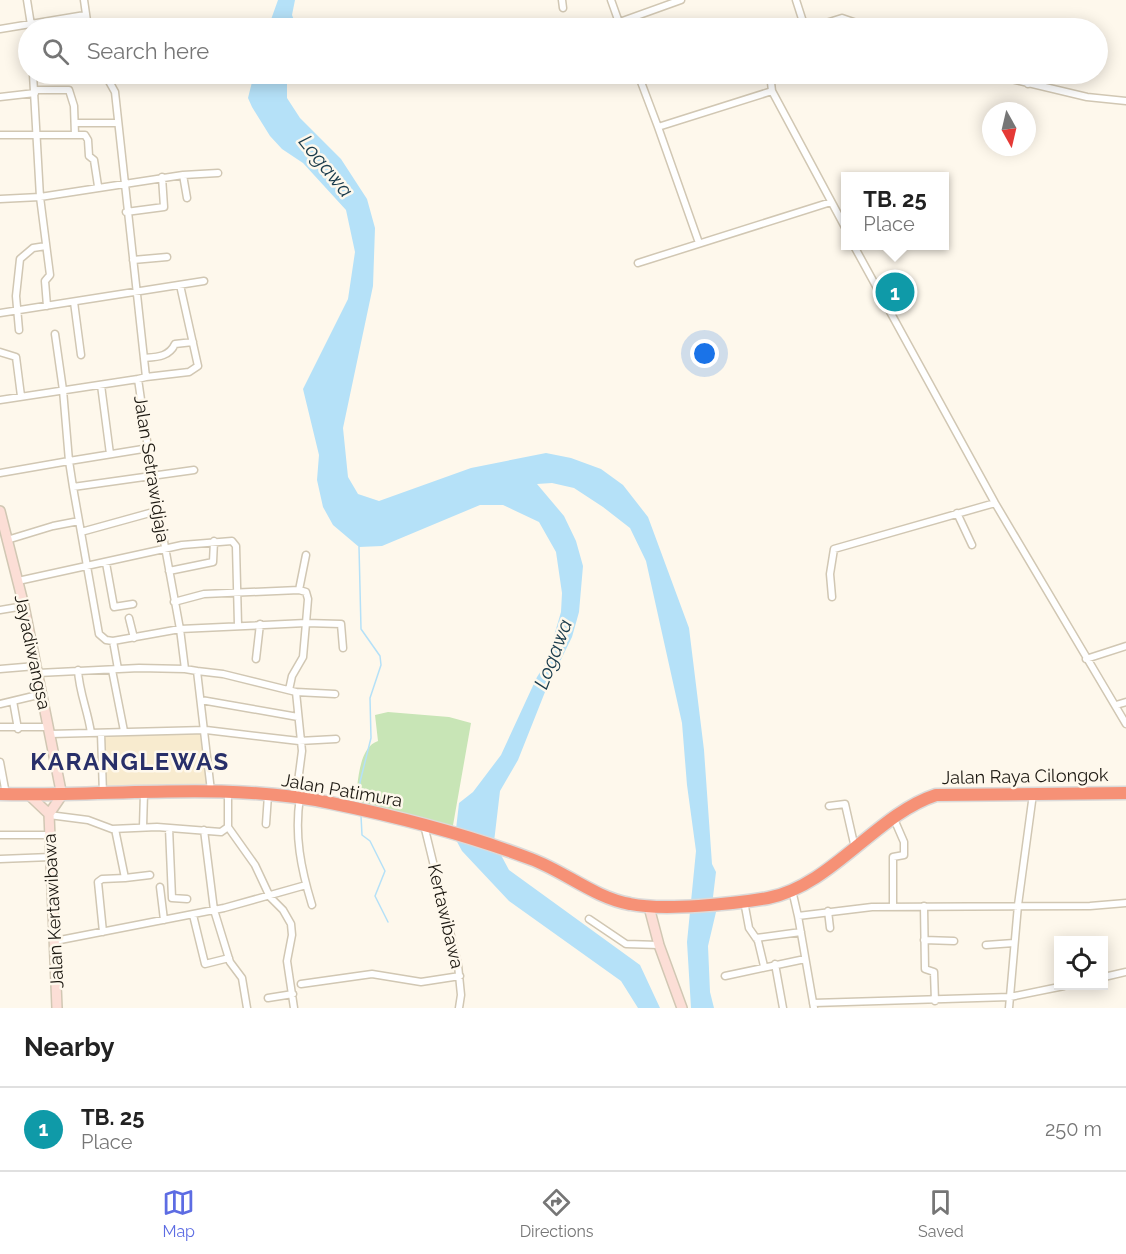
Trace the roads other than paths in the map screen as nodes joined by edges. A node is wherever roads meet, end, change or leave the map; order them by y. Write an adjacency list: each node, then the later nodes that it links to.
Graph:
1 (27, 0): 9 (street)
2 (84, 0): 8 (street)
3 (562, 0): 7 (street)
4 (611, 0): 12 (street)
5 (681, 0): 13 (street)
6 (796, 0): 14 (street)
7 (563, 8)
8 (86, 15): 10 (street); 11 (street)
9 (28, 18)
10 (72, 18)
11 (86, 18)
12 (618, 18)
13 (628, 18)
14 (802, 18)
15 (18, 28): 16 (street)
16 (0, 29)
17 (34, 84): 23 (street)
18 (111, 84): 27 (street, Jalan Setrawidjaja)
19 (642, 84): 28 (street)
20 (771, 84): 22 (street)
21 (1028, 84): 25 (street)
22 (772, 91): 28 (street); 41 (street)
23 (35, 92): 24 (street); 26 (street); 31 (street)
24 (0, 96)
25 (1126, 101)
26 (75, 123): 27 (street); 30 (street)
27 (117, 123): 36 (street, Jalan Setrawidjaja)
28 (660, 131): 32 (street); 44 (street)
29 (0, 135): 31 (street)
30 (75, 135): 31 (street); 37 (street)
31 (38, 137): 38 (street)
32 (652, 137)
33 (218, 173): 34 (street)
34 (183, 175): 35 (street); 40 (street)
35 (162, 177): 36 (street); 42 (street)
36 (123, 183): 37 (street); 42 (street, Jalan Setrawidjaja)
37 (98, 186): 38 (street)
38 (40, 197): 39 (street); 45 (street)
39 (0, 198)
40 (187, 198)
41 (831, 202): 43 (street); 44 (street)
42 (126, 212): 48 (street, Jalan Setrawidjaja)
43 (841, 215)
44 (699, 243): 49 (street)
45 (46, 246): 54 (street); 55 (street)
46 (856, 250): 76 (street)
47 (167, 257): 48 (street)
48 (133, 260): 52 (street, Jalan Setrawidjaja)
49 (638, 263)
50 (204, 281): 51 (street)
51 (180, 285): 52 (street); 59 (street)
52 (137, 292): 53 (street); 62 (street, Jalan Setrawidjaja)
53 (74, 302): 54 (street); 61 (street)
54 (48, 306): 55 (street)
55 (17, 310): 56 (street); 57 (street)
56 (0, 313)
57 (20, 330)
58 (55, 334): 66 (street)
59 (193, 342): 62 (street); 63 (street)
60 (0, 352): 67 (street)
61 (81, 355)
62 (144, 358): 63 (street, Jalan Setrawidjaja)
63 (146, 377): 64 (street, Jalan Setrawidjaja)
64 (138, 379): 65 (street); 69 (street, Jalan Setrawidjaja)
65 (101, 385): 66 (street); 70 (street)
66 (63, 390): 67 (street); 71 (street)
67 (21, 396): 68 (street)
68 (0, 400)
69 (149, 448): 70 (street); 74 (street, Jalan Setrawidjaja)
70 (110, 454): 71 (street)
71 (69, 461): 73 (street); 75 (street)
72 (194, 470): 74 (street)
73 (0, 473)
74 (152, 476): 75 (street); 78 (street, Jalan Setrawidjaja)
75 (73, 487): 80 (street)
76 (996, 503): 79 (street); 108 (street)
77 (0, 511): 82 (street, Jayadiwangsa)
78 (158, 512): 81 (street); 85 (street, Jalan Setrawidjaja)
79 (957, 513): 84 (street); 93 (street)
80 (80, 521): 81 (street); 82 (street)
81 (81, 532): 88 (street)
82 (7, 540): 90 (street, Jayadiwangsa)
83 (214, 542): 85 (street); 89 (street); 92 (street)
84 (972, 545)
85 (164, 550): 87 (street); 89 (street, Jalan Setrawidjaja)
86 (306, 555): 91 (street)
87 (106, 563): 88 (street); 95 (street)
88 (86, 567): 90 (street); 104 (street)
89 (169, 571): 94 (street, Jalan Setrawidjaja)
90 (18, 581): 96 (street, Jayadiwangsa)
91 (299, 590): 92 (street); 99 (street)
92 (237, 591): 94 (street); 101 (street)
93 (832, 597)
94 (174, 602): 102 (street, Jalan Setrawidjaja)
95 (133, 604)
96 (24, 606): 97 (street); 110 (street, Jayadiwangsa)
97 (0, 610)
98 (129, 618): 103 (street)
99 (306, 623): 100 (street); 106 (street); 115 (street)
100 (260, 624): 101 (street); 107 (street)
101 (238, 625): 102 (street)
102 (180, 629): 103 (street); 112 (street, Jalan Setrawidjaja)
103 (134, 638): 104 (street)
104 (113, 641): 111 (street)
105 (1126, 646): 108 (street)
106 (343, 648)
107 (256, 659)
108 (1086, 659): 123 (street)
109 (0, 669): 110 (street)
110 (37, 669): 113 (street); 117 (street, Jayadiwangsa)
111 (115, 669): 112 (street); 113 (street); 130 (street)
112 (185, 669): 114 (street)
113 (78, 670): 131 (street)
114 (196, 671): 115 (street); 119 (street)
115 (289, 690): 116 (street)
116 (296, 692): 118 (street); 124 (street)
117 (42, 694): 120 (street); 128 (street, Jayadiwangsa)
118 (334, 694)
119 (201, 700): 124 (street); 129 (street)
120 (13, 701): 122 (street); 127 (street)
121 (1126, 702): 123 (street)
122 (0, 704)
123 (1116, 705): 125 (street)
124 (298, 717): 134 (street)
125 (1126, 724)
126 (1, 726): 127 (street)
127 (18, 729): 128 (street)
128 (49, 730): 131 (street); 144 (street, Jayadiwangsa)
129 (206, 730): 130 (street); 134 (street); 136 (street)
130 (124, 731): 132 (street)
131 (91, 733): 132 (street)
132 (101, 733): 143 (street)
133 (336, 739): 134 (street)
134 (299, 741): 146 (street)
135 (0, 762): 141 (street)
136 (211, 791): 137 (highway, Jalan Patimura); 138 (highway, Jalan Patimura)
137 (228, 792): 145 (highway, Jalan Patimura); 153 (street)
138 (144, 793): 143 (highway, Jalan Patimura); 152 (street)
139 (1033, 793): 140 (highway, Jalan Raya Cilongok); 149 (highway, Jalan Raya Cilongok); 173 (street)
140 (1126, 793)
141 (3, 794): 142 (highway, Jalan Patimura)
142 (27, 794): 144 (highway, Jalan Patimura); 148 (street)
143 (103, 794): 144 (highway, Jalan Patimura)
144 (67, 795): 148 (street)
145 (268, 795): 146 (highway, Jalan Patimura); 150 (street)
146 (298, 797): 151 (highway, Jalan Patimura); 165 (street)
147 (829, 806): 160 (street)
148 (49, 814): 156 (street); 159 (street, Jalan Kertawibawa)
149 (894, 819): 160 (highway, Jalan Raya Cilongok); 176 (street)
150 (266, 824)
151 (424, 824): 154 (highway, Jalan Patimura); 198 (street, Kertawibawa)
152 (143, 827): 155 (street); 156 (street)
153 (228, 827): 157 (street); 168 (street)
154 (437, 827): 175 (highway, Jalan Raya Cilongok)
155 (170, 828): 157 (street); 169 (street)
156 (116, 829): 164 (street)
157 (204, 830): 177 (street)
158 (0, 835): 159 (street)
159 (49, 835): 161 (street, Jalan Kertawibawa)
160 (855, 849): 167 (highway, Jalan Raya Cilongok)
161 (51, 857): 162 (street); 188 (street, Jalan Kertawibawa)
162 (0, 859)
163 (150, 875): 164 (street)
164 (125, 878): 184 (street)
165 (306, 885): 168 (street); 172 (street)
166 (160, 886): 182 (street)
167 (792, 889): 170 (highway, Jalan Raya Cilongok); 180 (street)
168 (270, 897): 177 (street); 203 (street)
169 (187, 899)
170 (744, 900): 175 (highway, Jalan Raya Cilongok); 186 (street)
171 (1126, 903): 173 (street)
172 (312, 905)
173 (1018, 905): 174 (street); 190 (street)
174 (924, 906): 176 (street); 187 (street)
175 (649, 907): 191 (street)
176 (893, 907): 178 (street)
177 (214, 910): 179 (street); 193 (street)
178 (828, 911): 180 (street); 183 (street)
179 (193, 915): 182 (street); 193 (street)
180 (798, 916): 185 (street)
181 (589, 919): 191 (street)
182 (164, 920): 184 (street)
183 (830, 928)
184 (103, 932): 188 (street)
185 (801, 932): 186 (street); 194 (street)
186 (756, 938): 196 (street)
187 (924, 940): 189 (street); 206 (street)
188 (55, 941): 208 (street, Jalan Kertawibawa)
189 (954, 941)
190 (1014, 944): 192 (street); 204 (street)
191 (658, 945): 212 (street)
192 (986, 945)
193 (229, 958): 209 (street)
194 (805, 959): 195 (street); 207 (street)
195 (775, 964): 196 (street); 213 (street)
196 (764, 966): 199 (street)
197 (1126, 972): 200 (street)
198 (460, 975): 201 (street); 211 (street, Kertawibawa)
199 (725, 976)
200 (1108, 976)
201 (301, 984)
202 (1054, 988): 204 (street)
203 (293, 994): 205 (street); 210 (street)
204 (1010, 997): 206 (street); 214 (street)
205 (268, 998)
206 (935, 1000): 207 (street)
207 (814, 1005)
208 (57, 1008)
209 (247, 1008)
210 (294, 1008)
211 (459, 1008)
212 (682, 1008)
213 (783, 1008)
214 (1009, 1008)

